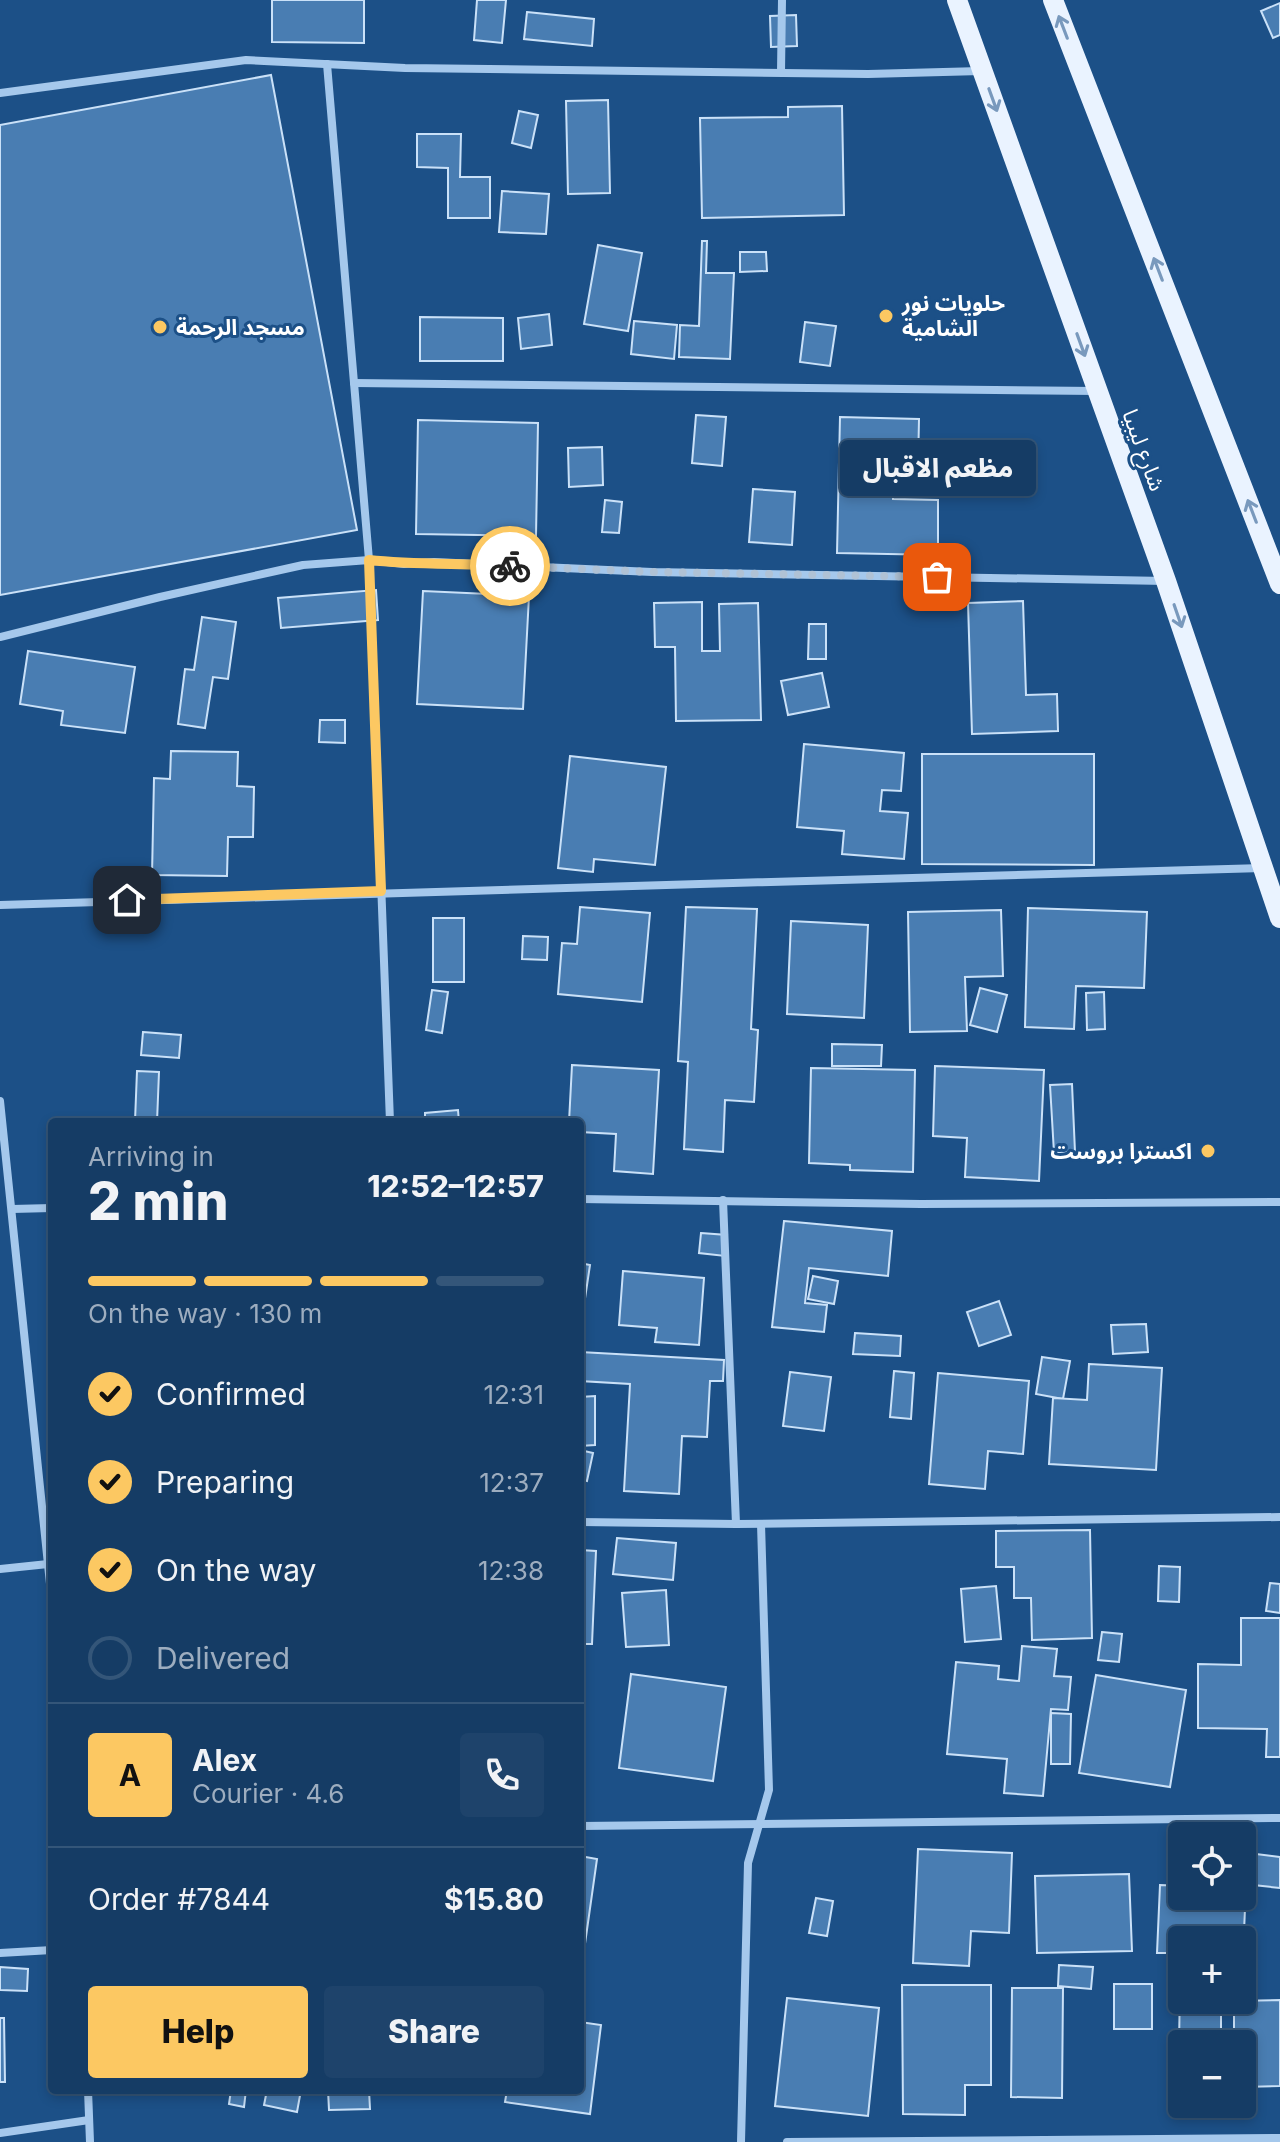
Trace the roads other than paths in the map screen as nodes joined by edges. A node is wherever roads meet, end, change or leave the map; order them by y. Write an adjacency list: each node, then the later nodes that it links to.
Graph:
1 (782, 0): 6 (street)
2 (957, 0): 5 (main road, شارع ليبيا)
3 (1053, 0): 12 (main road, one-way to 3)
4 (327, 64): 6 (street); 7 (street); 8 (street)
5 (982, 71): 6 (street); 9 (main road, شارع ليبيا, one-way to 9)
6 (781, 72)
7 (0, 93)
8 (354, 383): 9 (street); 10 (street)
9 (1097, 391): 11 (main road, شارع ليبيا)
10 (369, 560): 11 (street); 13 (street); 15 (street)
11 (1166, 581): 14 (main road, شارع ليبيا, one-way to 14)
12 (1280, 582)
13 (0, 637)
14 (1264, 868): 15 (street); 17 (main road, شارع ليبيا)
15 (381, 891): 16 (street); 19 (street)
16 (0, 905)
17 (1280, 918)
18 (0, 1101): 20 (street)
19 (390, 1118)
20 (2, 1133): 25 (street)
21 (584, 1199): 22 (street)
22 (723, 1200): 23 (street); 29 (street)
23 (1280, 1202)
24 (48, 1208): 25 (street)
25 (12, 1209): 26 (street)
26 (48, 1514): 31 (street)
27 (1280, 1517): 30 (street)
28 (584, 1522): 29 (street)
29 (736, 1524): 30 (street)
30 (761, 1524): 34 (street)
31 (48, 1564): 32 (street)
32 (0, 1569)
33 (1280, 1818): 34 (street)
34 (760, 1823): 35 (street); 43 (street)
35 (584, 1826)
36 (48, 1950): 37 (street)
37 (0, 1953)
38 (88, 2094): 39 (street)
39 (89, 2120): 40 (street); 42 (street)
40 (0, 2133)
41 (1280, 2138): 44 (street)
42 (90, 2142)
43 (741, 2142)
44 (787, 2142)

